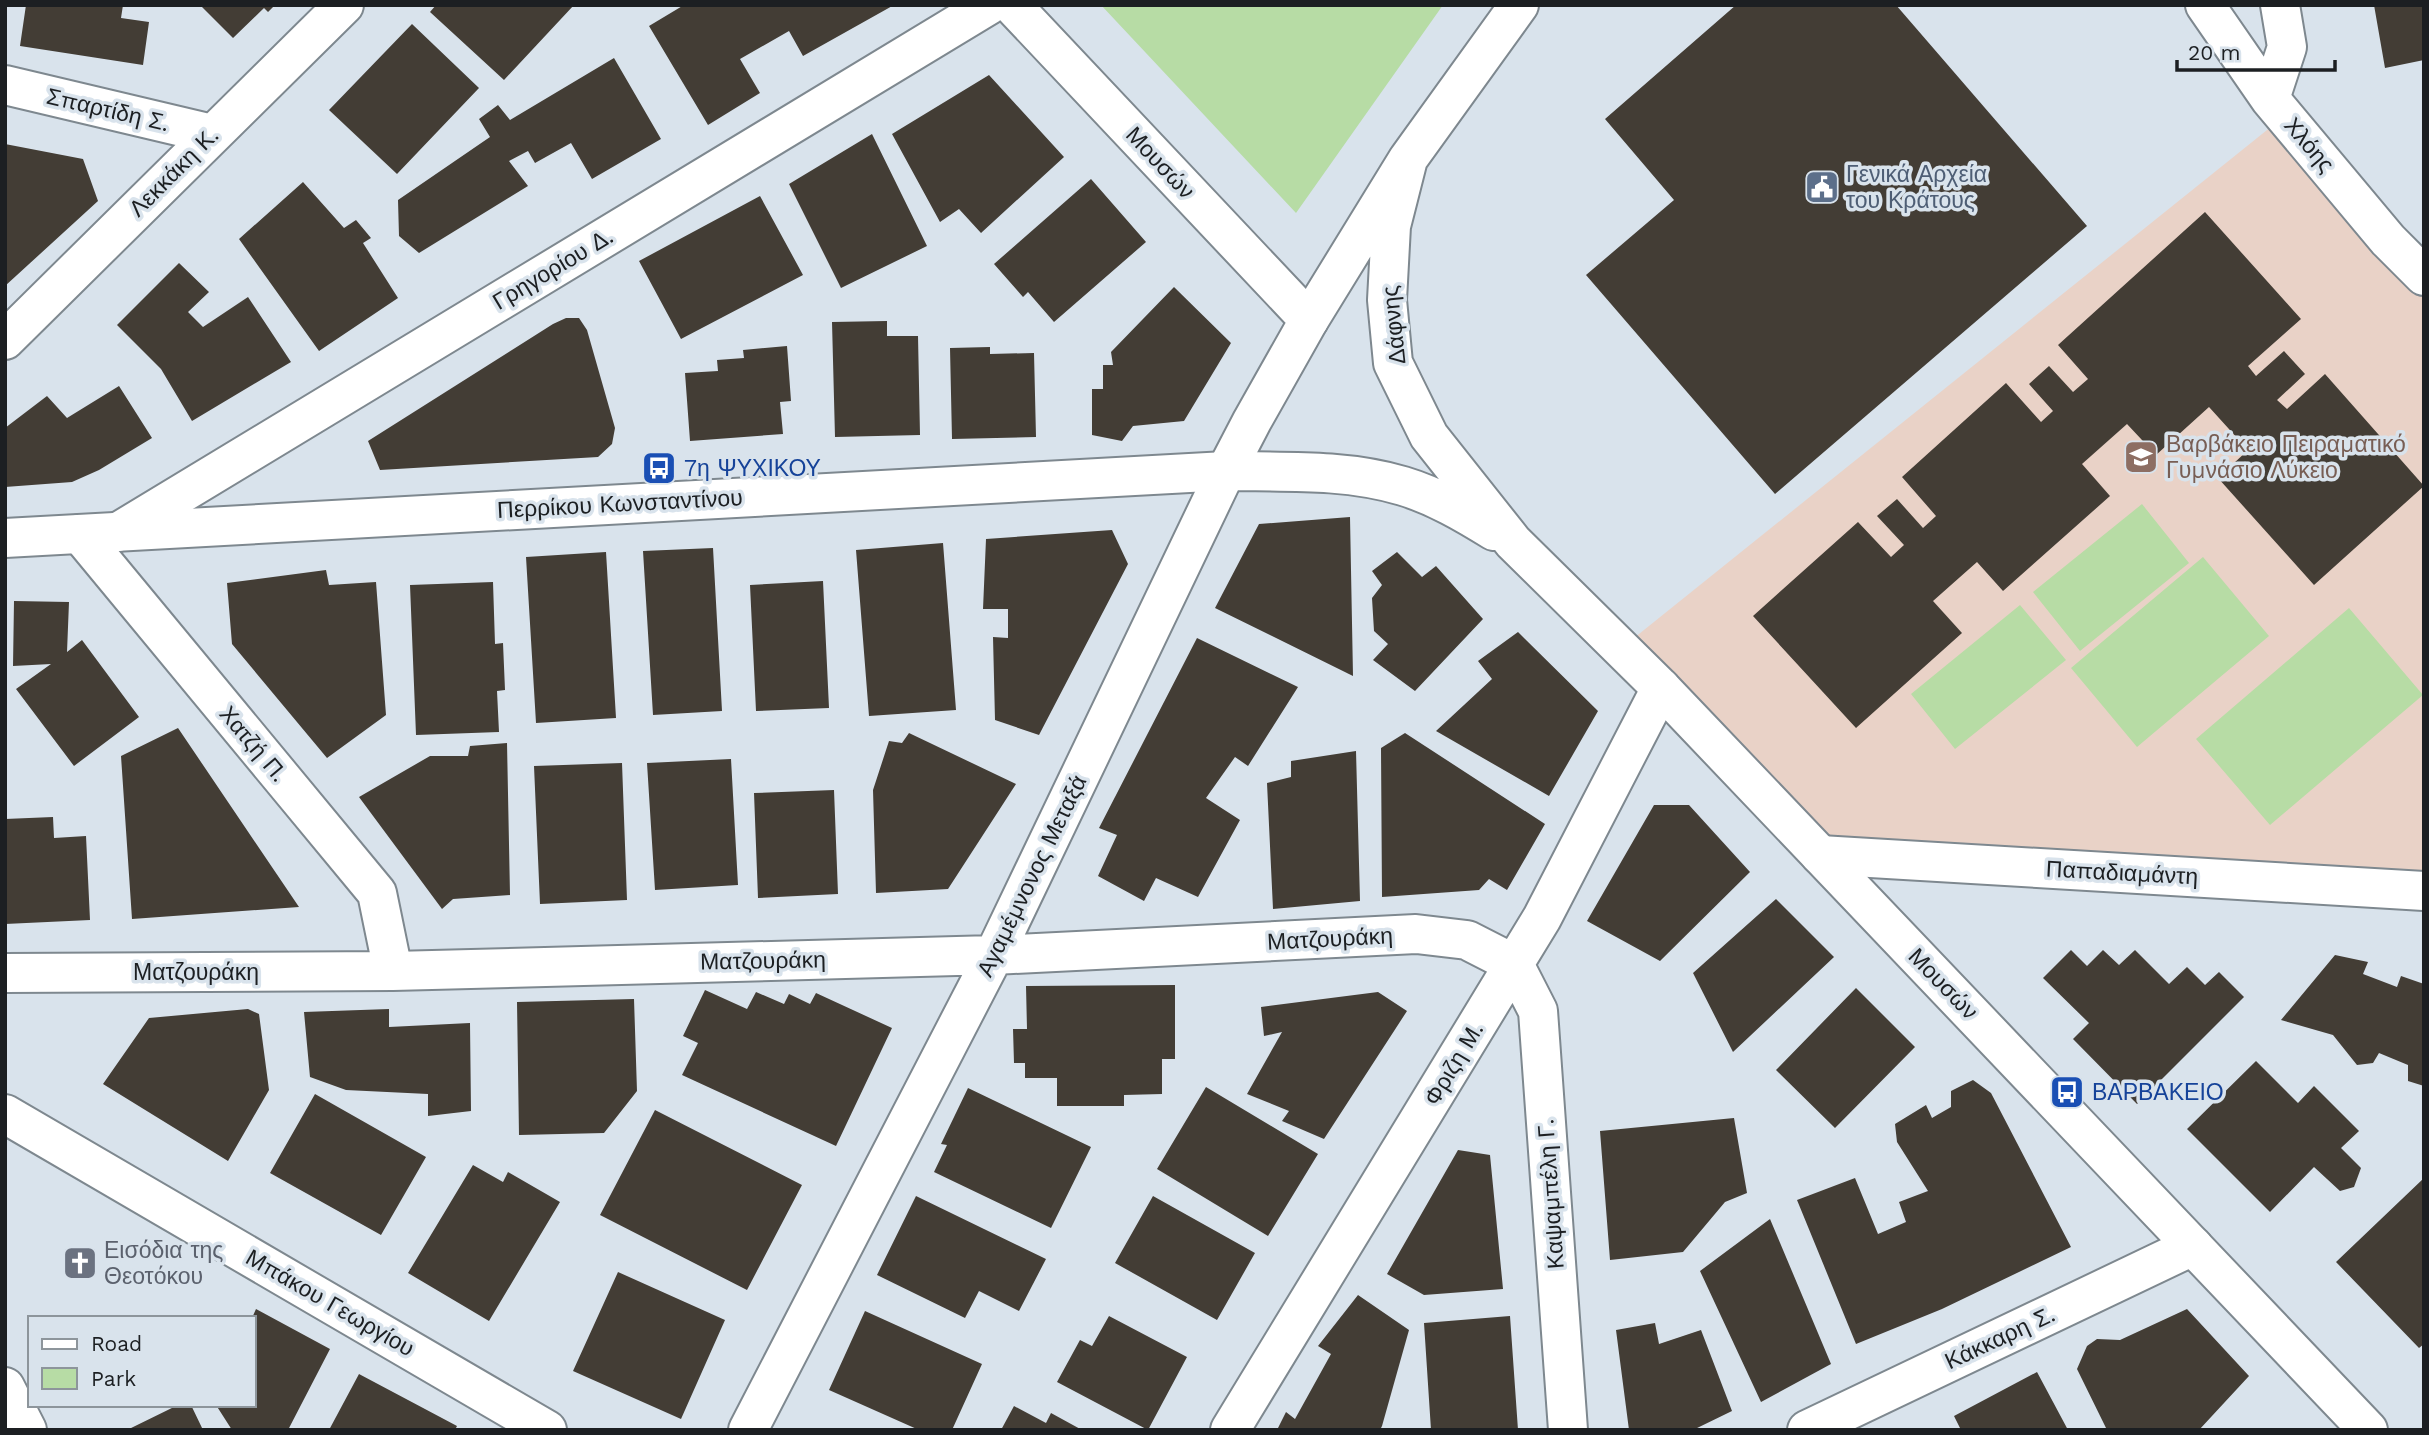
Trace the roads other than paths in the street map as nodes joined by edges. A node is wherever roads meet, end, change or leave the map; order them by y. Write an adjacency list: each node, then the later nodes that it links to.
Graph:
1 (344, 5): 9 (street, Λεκκάκη Κ.)
2 (989, 5): 15 (street, Γρηγορίου Δ.)
3 (1012, 5): 12 (street, Μουσών)
4 (1519, 5): 10 (street, Δάφνης)
5 (2205, 5): 8 (street, Χλόης)
6 (2280, 5): 8 (street)
7 (5, 85): 9 (street, Σπαρτίδη Σ.)
8 (2270, 99): 11 (street, Χλόης)
9 (212, 134): 13 (street, Λεκκάκη Κ.)
10 (1408, 159): 12 (street, Δάφνης); 18 (street, Δάφνης)
11 (2424, 276)
12 (1309, 320): 14 (street, Αγαμέμνονος Μεταξά)
13 (5, 340)
14 (1226, 471): 15 (street, Περρίκου Κωνσταντίνου); 18 (street, Περρίκου Κωνσταντίνου); 22 (street, Αγαμέμνονος Μεταξά)
15 (118, 532): 16 (street, Περρίκου Κωνσταντίνου)
16 (80, 534): 17 (street, Περρίκου Κωνσταντίνου); 24 (street, Χατζή Π.)
17 (5, 538)
18 (1513, 542): 19 (street, Μουσών)
19 (1661, 688): 20 (street, Μουσών); 23 (street, Φριζη Μ.)
20 (1820, 855): 21 (street, Παπαδιαμάντη); 27 (street, Μουσών)
21 (2424, 891)
22 (995, 955): 23 (street, Ματζουράκη); 24 (street, Ματζουράκη); 31 (street, Αγαμέμνονος Μεταξά)
23 (1514, 964): 32 (street, Φριζη Μ.); 33 (street, Καψαμπέλη Γ.)
24 (393, 971): 25 (street, Ματζουράκη)
25 (5, 973)
26 (5, 1114): 30 (street, Μπάκου Γεωργίου)
27 (2193, 1246): 34 (street, Κάκκαρη Σ.); 35 (street, Μουσών)
28 (5, 1387): 29 (street)
29 (27, 1430)
30 (547, 1430)
31 (748, 1430)
32 (1230, 1430)
33 (1568, 1430)
34 (1807, 1430)
35 (2368, 1430)

